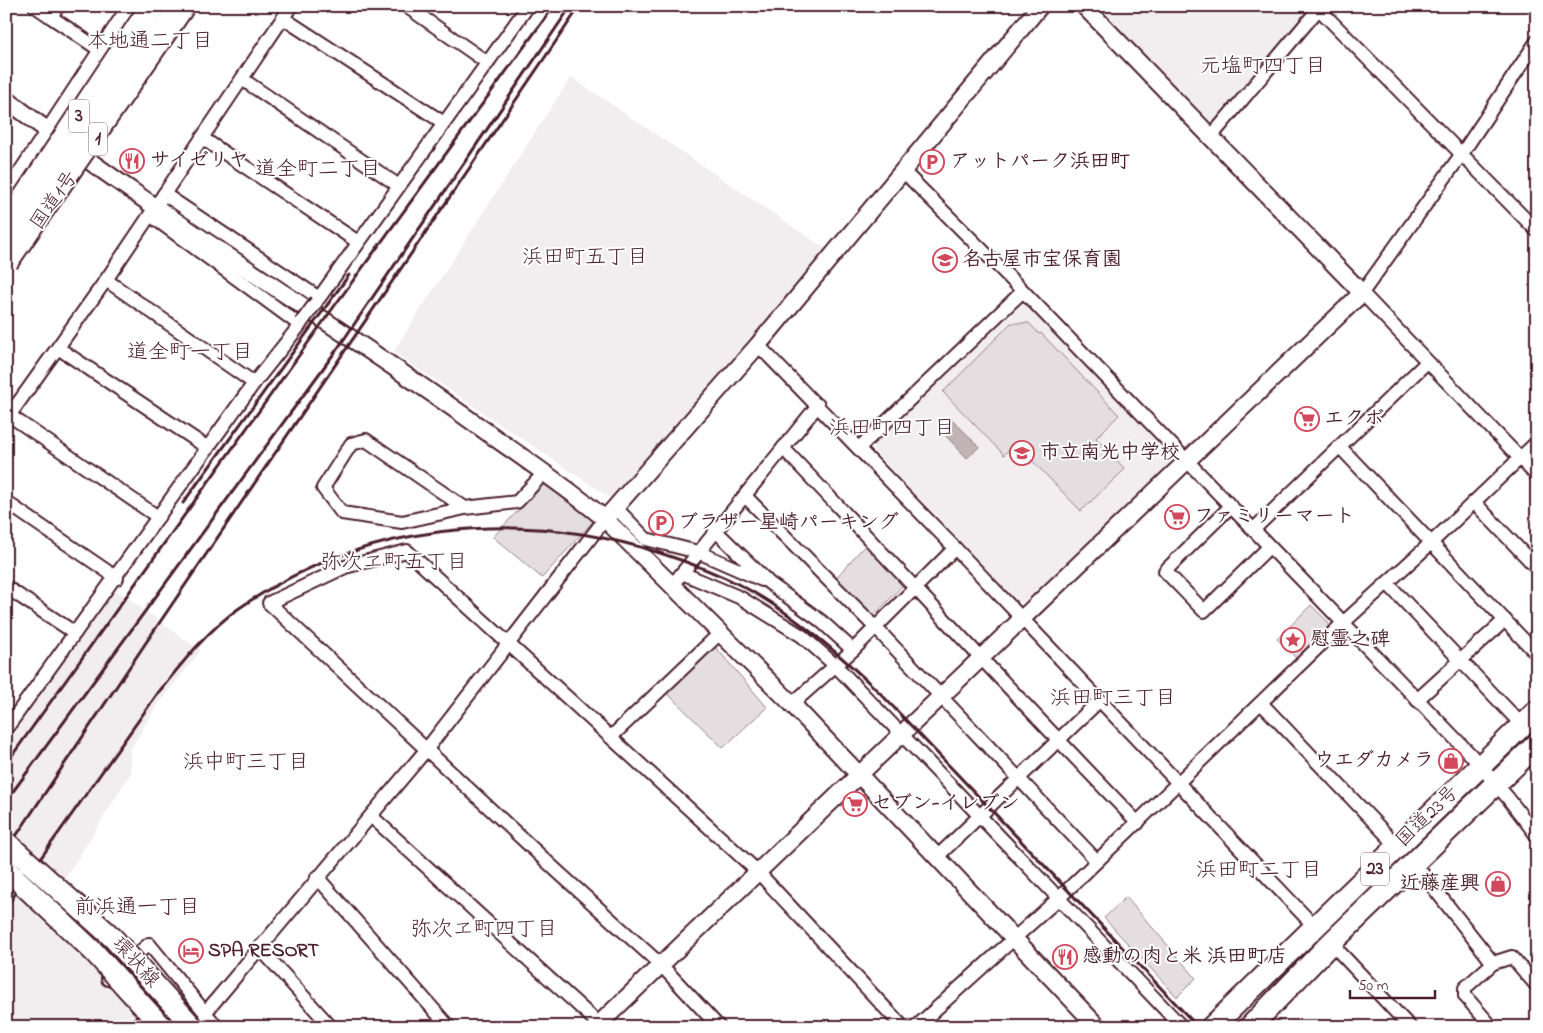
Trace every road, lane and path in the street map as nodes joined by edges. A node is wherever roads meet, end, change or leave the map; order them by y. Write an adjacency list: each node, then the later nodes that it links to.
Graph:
1 (35, 6): 13 (street)
2 (58, 6): 13 (street)
3 (134, 6): 16 (highway, 国道1号 / 1)
4 (182, 6): 34 (highway, 3, bridge)
5 (189, 6): 25 (highway, 国道1号 / 1)
6 (291, 6): 14 (street)
7 (406, 6): 17 (street)
8 (528, 6): 17 (street)
9 (1040, 6): 26 (street)
10 (1084, 6): 23 (street)
11 (1320, 8): 23 (street); 24 (street)
12 (157, 11): 30 (highway, 3, bridge); 32 (highway)
13 (51, 17): 16 (street)
14 (283, 18): 18 (street); 20 (street)
15 (1537, 41): 24 (street)
16 (103, 52): 21 (highway, 国道1号 / 1)
17 (488, 63): 20 (street)
18 (242, 79): 22 (street); 27 (street)
19 (6, 99): 21 (street)
20 (444, 123): 27 (street)
21 (52, 134): 25 (street); 28 (highway, 国道1号 / 1)
22 (202, 138): 29 (street); 33 (street)
23 (1210, 138): 38 (street)
24 (1461, 155): 31 (street); 38 (street)
25 (85, 158): 29 (street); 35 (highway, 国道1号 / 1)
26 (903, 171): 37 (street); 41 (street)
27 (399, 186): 33 (street)
28 (6, 201)
29 (156, 205): 36 (street); 39 (street); 40 (street); 54 (street)
30 (6, 227)
31 (1537, 231)
32 (6, 242)
33 (358, 242): 39 (street)
34 (6, 261)
35 (6, 271)
36 (106, 280): 42 (street); 44 (street)
37 (1023, 291): 51 (street); 53 (street)
38 (1362, 293): 43 (street); 53 (street)
39 (318, 299): 40 (street, bridge)
40 (300, 324): 44 (street)
41 (758, 345): 45 (street); 61 (street)
42 (58, 348): 46 (street); 49 (street)
43 (1427, 362): 48 (street); 52 (street)
44 (254, 383): 49 (street)
45 (818, 405): 50 (street); 51 (street)
46 (7, 416): 62 (street)
47 (1537, 442): 52 (street)
48 (1340, 447): 64 (street); 65 (street)
49 (208, 448): 62 (street)
50 (783, 448): 56 (street); 76 (street)
51 (859, 448): 67 (street)
52 (1519, 458): 55 (street); 58 (street)
53 (1186, 460): 59 (street); 77 (street)
54 (544, 473): 60 (street); 61 (street)
55 (1537, 476)
56 (745, 496): 63 (street); 80 (street)
57 (6, 502): 71 (street)
58 (1474, 502): 65 (street); 69 (street)
59 (1230, 507): 64 (street); 66 (street)
60 (465, 508): 60 (street)
61 (610, 513): 68 (street); 74 (street); 83 (street)
62 (158, 517): 71 (street)
63 (715, 530): 68 (street); 73 (street)
64 (1253, 530): 66 (street)
65 (1431, 543): 72 (street); 78 (street)
66 (1269, 547): 79 (street)
67 (955, 548): 76 (street); 77 (street)
68 (698, 552): 70 (street); 73 (street)
69 (1537, 568)
70 (682, 573): 74 (street); 88 (street)
71 (116, 578): 81 (street)
72 (1387, 582): 79 (street); 87 (street)
73 (769, 583): 84 (street)
74 (672, 586): 82 (street)
75 (6, 587): 81 (street)
76 (915, 587): 80 (street); 86 (street)
77 (1022, 619): 86 (street); 91 (street)
78 (1504, 620): 85 (street); 87 (street)
79 (1342, 623): 90 (street); 93 (street)
80 (874, 626): 84 (street); 89 (street)
81 (75, 633): 95 (street)
82 (719, 634): 92 (street); 97 (street)
83 (507, 643): 97 (street); 100 (street); 100 (street)
84 (853, 650): 88 (street)
85 (1537, 654)
86 (980, 659): 89 (street); 98 (street)
87 (1462, 660): 90 (street); 94 (street)
88 (836, 666): 92 (street); 96 (street)
89 (941, 696): 96 (street); 103 (street)
90 (1417, 700): 101 (street)
91 (1099, 701): 98 (street); 104 (street)
92 (792, 704): 102 (street)
93 (1262, 704): 104 (street); 111 (street)
94 (1530, 718): 101 (highway, 国道23号 / 23)
95 (6, 729)
96 (902, 733): 102 (street); 106 (street)
97 (611, 737): 116 (street)
98 (1059, 741): 103 (street); 108 (street)
99 (1537, 744): 105 (highway, 国道23号 / 23)
100 (426, 750): 107 (street); 124 (street)
101 (1480, 766): 105 (street); 111 (highway, 国道23号 / 23)
102 (860, 775): 112 (street); 116 (street)
103 (1019, 778): 106 (street); 113 (street)
104 (1178, 783): 108 (street); 119 (street)
105 (1496, 784): 109 (street); 114 (highway, 国道23号 / 23)
106 (980, 814): 112 (street); 118 (street)
107 (371, 816): 117 (street); 129 (street)
108 (1138, 823): 113 (street)
109 (1537, 836)
110 (6, 842): 126 (main road, 環状線, bridge)
111 (1398, 847): 119 (highway, 国道23号 / 23)
112 (938, 856): 120 (street)
113 (1098, 861): 118 (street)
114 (1414, 863): 121 (highway, 国道23号 / 23); 123 (street)
115 (6, 869): 130 (main road, 環状線, bridge)
116 (758, 872): 124 (street); 135 (street)
117 (317, 877): 122 (street); 133 (street)
118 (1059, 898): 120 (street); 138 (street)
119 (1315, 927): 139 (highway, 国道23号 / 23)
120 (1015, 938): 136 (street); 137 (street)
121 (1331, 943): 140 (highway, 国道23号 / 23); 141 (street)
122 (259, 947): 126 (street); 132 (street)
123 (1493, 963): 125 (street); 142 (street)
124 (661, 965): 127 (street); 129 (street)
125 (1537, 986)
126 (199, 1020): 128 (street); 131 (street)
127 (715, 1022): 134 (street)
128 (143, 1024)
129 (597, 1025)
130 (162, 1027)
131 (217, 1027)
132 (331, 1027)
133 (449, 1027)
134 (701, 1027)
135 (903, 1027)
136 (916, 1027)
137 (1098, 1027)
138 (1182, 1027)
139 (1212, 1027)
140 (1250, 1027)
141 (1410, 1027)
142 (1492, 1027)

